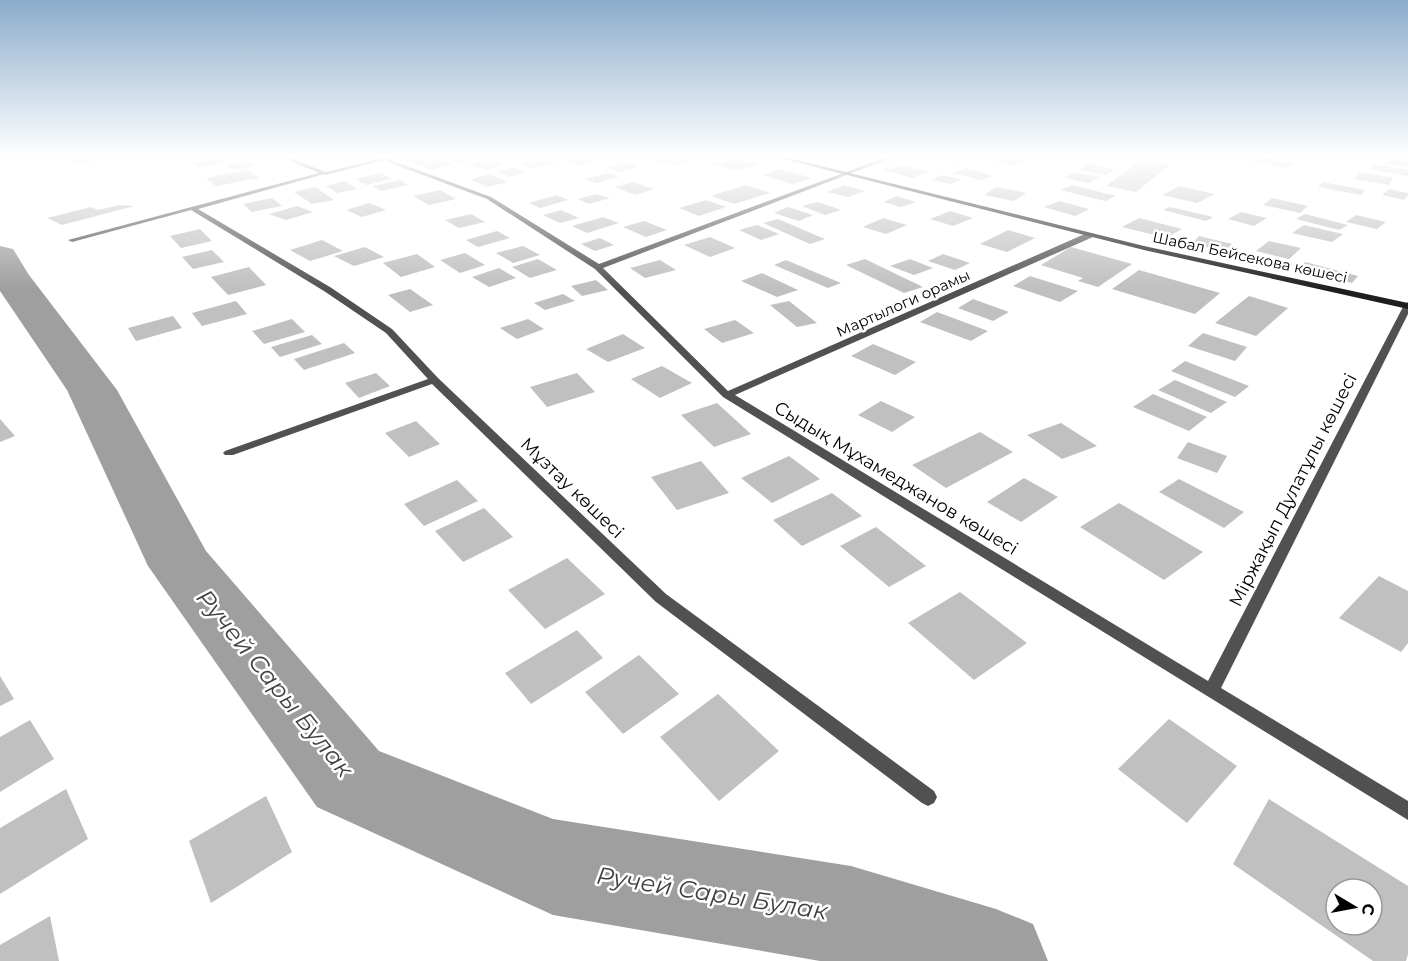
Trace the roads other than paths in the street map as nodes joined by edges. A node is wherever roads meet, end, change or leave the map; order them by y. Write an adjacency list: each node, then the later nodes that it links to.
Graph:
1 (223, 200): 5 (street)
2 (492, 200): 8 (street, Сыдық Мұхамеджанов көшесі)
3 (779, 200): 8 (street)
4 (951, 200): 6 (main road, Шабал Бейсекова көшесі)
5 (192, 208): 7 (street); 10 (street, Мұзтау көшесі)
6 (1090, 235): 9 (main road, Шабал Бейсекова көшесі); 11 (street, Мартылоги орамы)
7 (72, 240)
8 (598, 267): 11 (street, Сыдық Мұхамеджанов көшесі)
9 (1408, 305): 13 (street, Міржақып Дулатұлы көшесі)
10 (434, 380): 12 (street); 14 (street, Мұзтау көшесі)
11 (727, 395): 13 (street, Сыдық Мұхамеджанов көшесі)
12 (229, 453)
13 (1211, 691): 15 (street, Сыдық Мұхамеджанов көшесі)
14 (928, 797)
15 (1408, 812)

